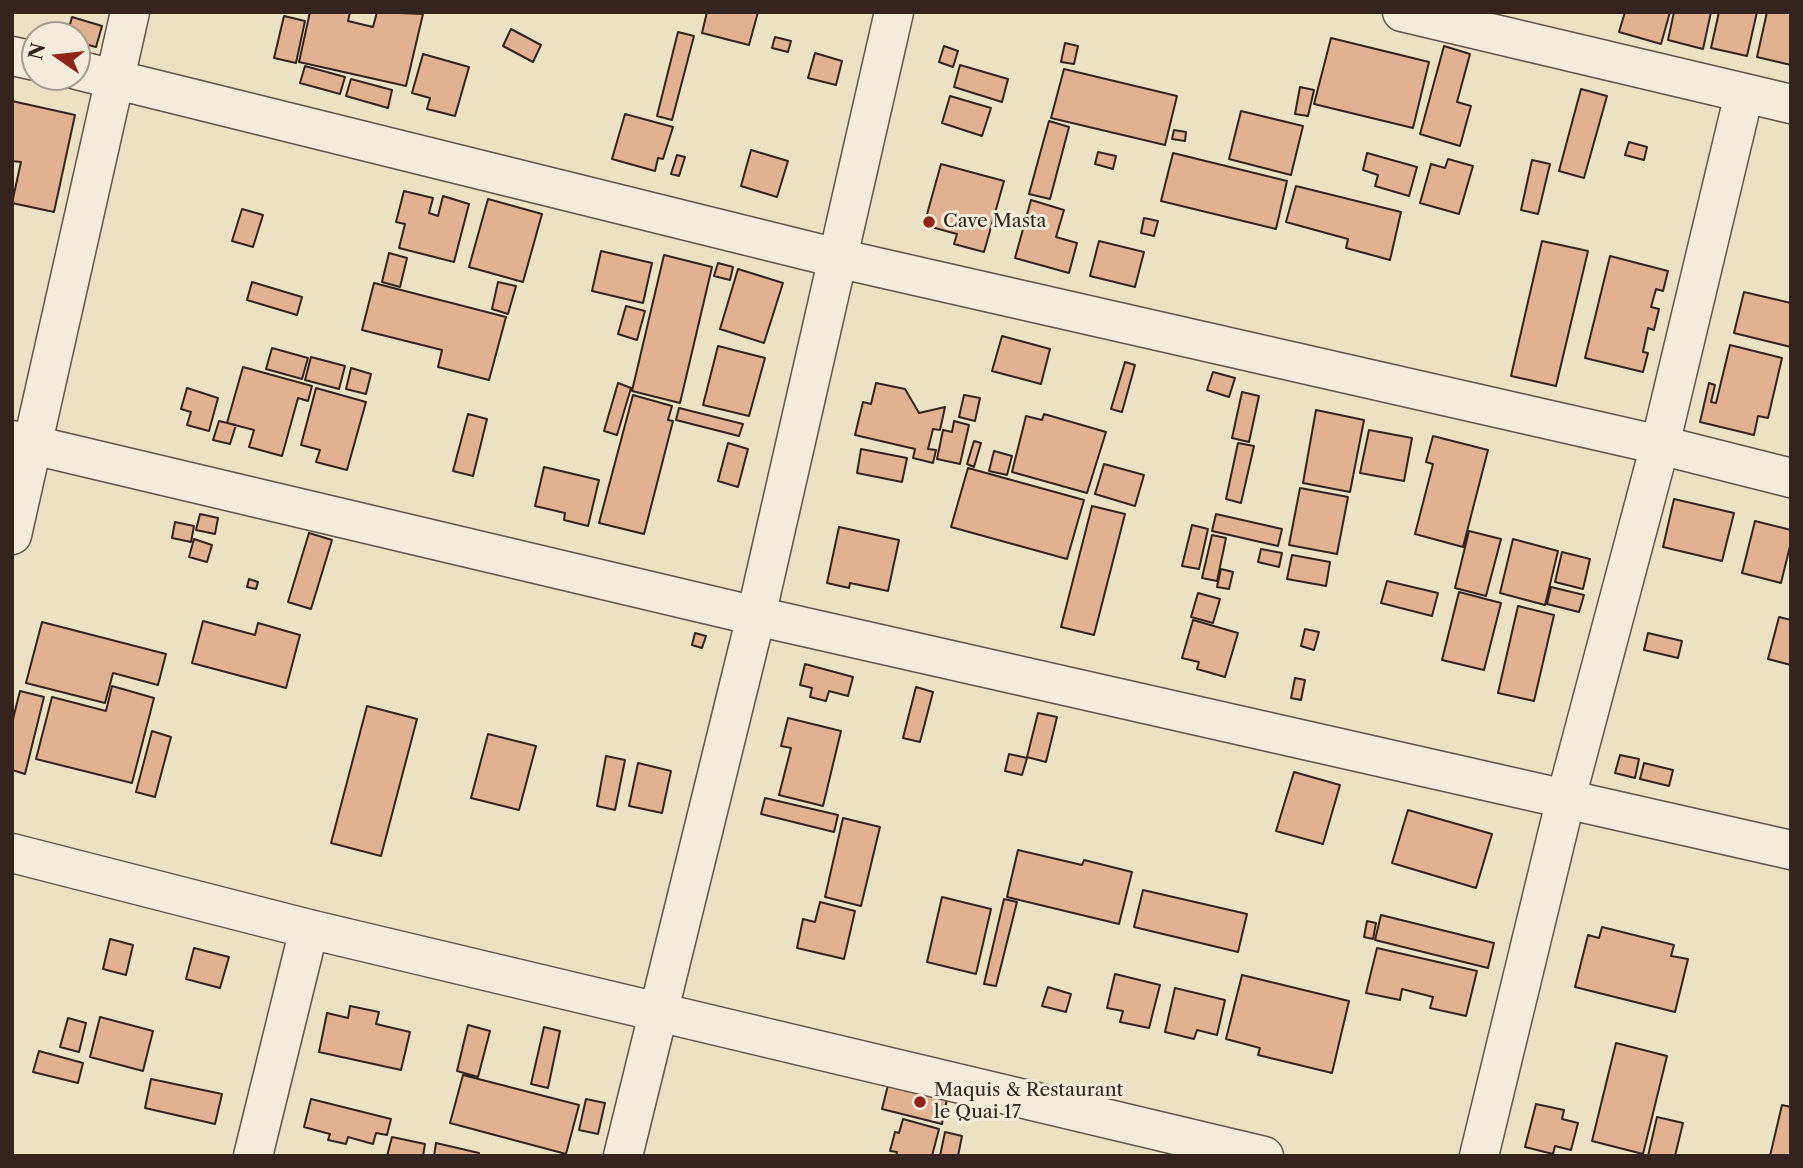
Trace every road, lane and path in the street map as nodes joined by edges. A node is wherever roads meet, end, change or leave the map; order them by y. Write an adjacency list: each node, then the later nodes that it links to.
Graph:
1 (130, 12): 5 (street)
2 (894, 12): 8 (street)
3 (1402, 12): 6 (street)
4 (91, 74): 5 (street)
5 (115, 79): 8 (street); 9 (street)
6 (1744, 94): 7 (street); 10 (street)
7 (1791, 104)
8 (838, 258): 10 (street); 13 (street)
9 (23, 442): 12 (street); 13 (street)
10 (1660, 445): 11 (street); 14 (street)
11 (1791, 478)
12 (12, 536)
13 (756, 616): 14 (street); 18 (street)
14 (1566, 798): 15 (street); 22 (street)
15 (1791, 850)
16 (12, 853): 17 (street)
17 (309, 929): 18 (street); 19 (street)
18 (658, 1013): 20 (street); 21 (street)
19 (253, 1156)
20 (623, 1156)
21 (1264, 1156)
22 (1479, 1156)

